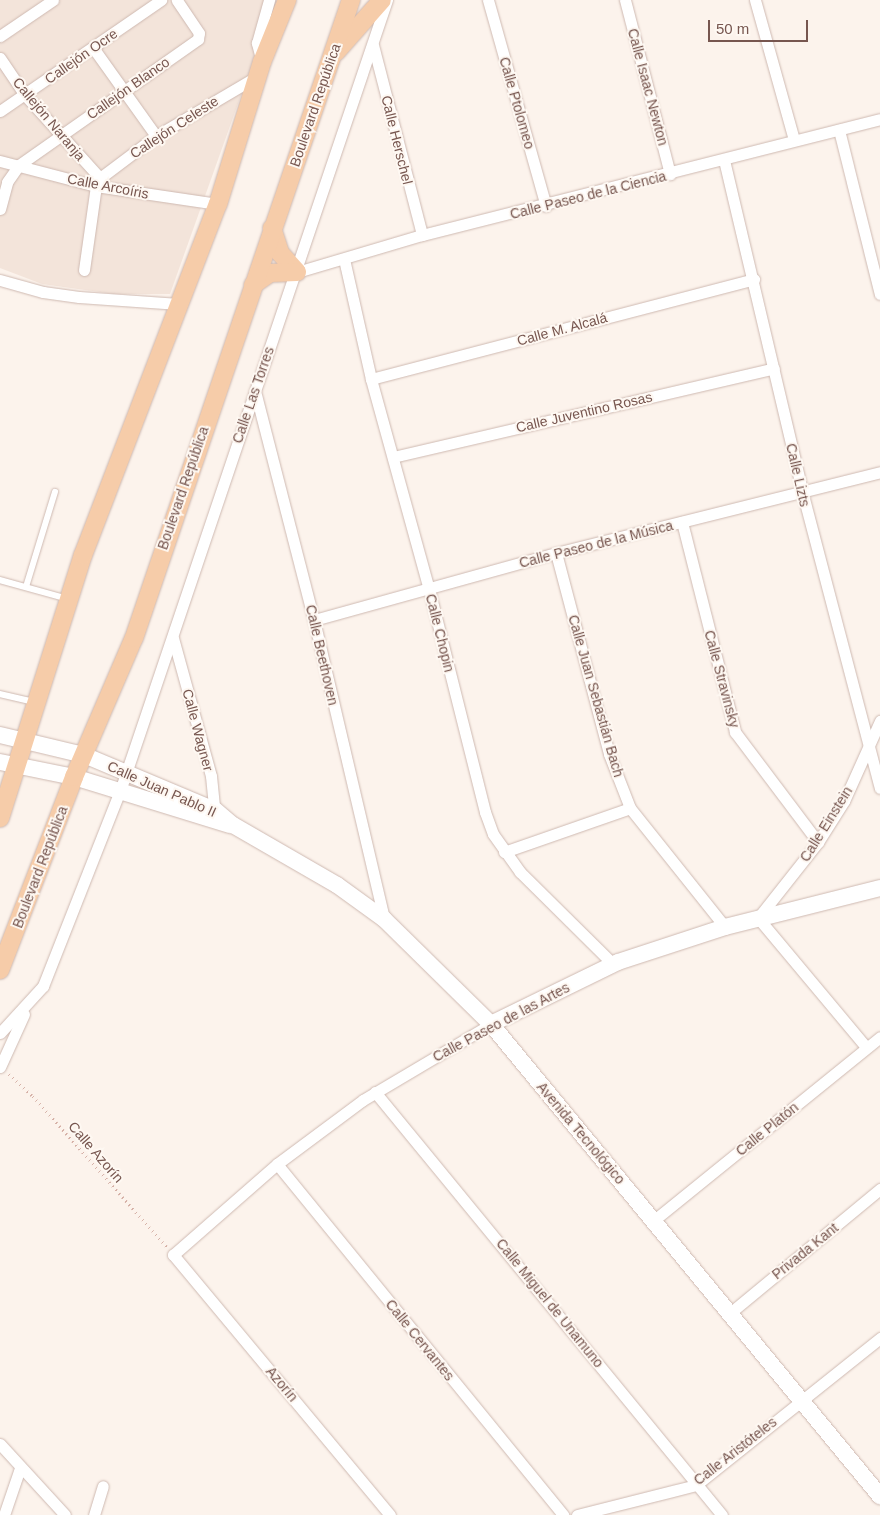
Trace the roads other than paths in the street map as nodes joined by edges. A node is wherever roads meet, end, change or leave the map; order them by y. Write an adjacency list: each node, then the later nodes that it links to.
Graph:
1 (53, 0): 12 (street)
2 (161, 0): 14 (street, Callejón Ocre)
3 (177, 0): 18 (street, Callejón Blanco)
4 (287, 0): 17 (main road)
5 (351, 0): 15 (main road, Boulevard República)
6 (382, 0): 15 (main road)
7 (387, 0): 13 (street, Calle Las Torres)
8 (488, 0): 32 (street, Calle Ptolomeo)
9 (625, 0): 29 (street, Calle Isaac Newton)
10 (755, 0): 25 (street)
11 (266, 1): 17 (street)
12 (0, 36)
13 (373, 45): 35 (street, Calle Herschel); 38 (street, Calle Las Torres)
14 (94, 49): 18 (street); 19 (street, Callejón Ocre)
15 (333, 56): 34 (main road, Boulevard República)
16 (0, 58): 19 (street, Callejón Naranja)
17 (260, 69): 24 (street, Callejón Celeste); 31 (main road)
18 (122, 92): 23 (street, Callejón Blanco); 24 (street)
19 (24, 95): 20 (street, Callejón Ocre); 23 (street, Callejón Naranja)
20 (0, 111)
21 (880, 119): 22 (street, Calle Paseo de la Ciencia)
22 (839, 130): 25 (street, Calle Paseo de la Ciencia); 42 (street)
23 (60, 135): 28 (street, Callejón Blanco); 30 (street, Callejón Naranja)
24 (156, 136): 30 (street, Callejón Celeste)
25 (794, 140): 26 (street, Calle Paseo de la Ciencia)
26 (724, 160): 29 (street, Calle Paseo de la Ciencia); 39 (street, Calle Lizts)
27 (0, 162): 28 (street, Calle Arcoíris)
28 (19, 165): 30 (street, Calle Arcoíris); 33 (street)
29 (670, 174): 32 (street, Calle Paseo de la Ciencia)
30 (98, 182): 31 (street, Calle Arcoíris); 37 (street)
31 (218, 204): 43 (main road)
32 (546, 206): 35 (street, Calle Paseo de la Ciencia)
33 (0, 208)
34 (272, 228): 38 (main road); 41 (main road, Boulevard República)
35 (422, 235): 36 (street, Calle Paseo de la Ciencia)
36 (344, 259): 38 (street, Calle Paseo de la Ciencia); 45 (street, Calle Chopin)
37 (84, 270)
38 (297, 272): 41 (main road); 46 (street, Calle Las Torres)
39 (754, 279): 44 (street, Calle Lizts); 45 (street, Calle M. Alcalá)
40 (0, 280): 43 (street)
41 (253, 285): 65 (main road, Boulevard República)
42 (880, 294)
43 (179, 304): 56 (main road)
44 (774, 368): 47 (street, Calle Juventino Rosas); 50 (street, Calle Lizts)
45 (371, 379): 47 (street, Calle Chopin)
46 (255, 391): 57 (street, Calle Beethoven); 58 (street, Calle Las Torres)
47 (394, 457): 55 (street, Calle Chopin)
48 (880, 472): 50 (street, Calle Paseo de la Música)
49 (55, 492): 54 (lane)
50 (802, 492): 51 (street, Calle Paseo de la Música); 64 (street, Calle Lizts)
51 (682, 522): 52 (street, Calle Paseo de la Música); 76 (street, Calle Stravinsky)
52 (556, 553): 55 (street, Calle Paseo de la Música); 73 (street, Calle Juan Sebastián Bach)
53 (0, 580): 54 (lane)
54 (26, 588): 56 (lane)
55 (429, 589): 57 (street, Calle Paseo de la Música); 77 (street, Calle Chopin)
56 (69, 599): 60 (main road)
57 (314, 620): 80 (street, Calle Beethoven)
58 (173, 638): 68 (street, Calle Las Torres); 74 (street, Calle Wagner)
59 (0, 694): 60 (lane)
60 (38, 702): 63 (main road)
61 (880, 721): 64 (street, Calle Einstein)
62 (0, 735): 63 (main road, Calle Juan Pablo II)
63 (26, 739): 65 (main road, Calle Juan Pablo II); 67 (main road)
64 (870, 747): 70 (street, Calle Lizts); 76 (street, Calle Einstein)
65 (84, 755): 68 (main road, Calle Juan Pablo II); 69 (main road, Boulevard República)
66 (0, 762): 67 (main road, Calle Juan Pablo II)
67 (19, 765): 69 (main road, Calle Juan Pablo II); 72 (main road)
68 (127, 772): 71 (street, Calle Las Torres); 74 (main road, Calle Juan Pablo II)
69 (74, 777): 71 (main road, Calle Juan Pablo II); 83 (main road, Boulevard República)
70 (880, 788)
71 (120, 791): 74 (main road, Calle Juan Pablo II); 84 (street, Calle Las Torres)
72 (2, 808)
73 (630, 808): 77 (street); 81 (street, Calle Juan Sebastián Bach)
74 (215, 817): 75 (main road, Calle Juan Pablo II)
75 (232, 825): 80 (main road, Avenida Tecnológico)
76 (818, 842): 79 (street, Calle Einstein)
77 (504, 852): 82 (street, Calle Chopin)
78 (880, 888): 79 (main road, Calle Paseo de las Artes)
79 (758, 918): 81 (main road, Calle Paseo de las Artes); 88 (street)
80 (384, 919): 85 (main road, Avenida Tecnológico)
81 (725, 927): 82 (main road, Calle Paseo de las Artes)
82 (613, 964): 85 (main road, Calle Paseo de las Artes)
83 (0, 970)
84 (28, 1006): 86 (street); 89 (street)
85 (491, 1024): 90 (street, Calle Paseo de las Artes); 93 (main road, Avenida Tecnológico)
86 (0, 1033)
87 (880, 1036): 88 (street, Calle Platón)
88 (866, 1047): 93 (street, Calle Platón)
89 (0, 1066)
90 (375, 1092): 91 (street, Calle Paseo de las Artes); 100 (street, Calle Miguel de Unamuno)
91 (277, 1164): 94 (street, Calle Paseo de las Artes); 107 (street, Calle Cervantes)
92 (880, 1189): 95 (street, Privada Kant)
93 (653, 1221): 95 (main road, Avenida Tecnológico)
94 (173, 1255): 106 (street, Azorín)
95 (730, 1313): 97 (main road, Avenida Tecnológico)
96 (880, 1338): 97 (street, Calle Aristóteles)
97 (801, 1399): 100 (street, Calle Aristóteles); 102 (main road, Avenida Tecnológico)
98 (0, 1444): 99 (street)
99 (20, 1468): 103 (street); 104 (street)
100 (696, 1485): 108 (street, Calle Aristóteles); 109 (street, Calle Miguel de Unamuno)
101 (103, 1486): 105 (street)
102 (879, 1492)
103 (4, 1515)
104 (65, 1515)
105 (94, 1515)
106 (390, 1515)
107 (563, 1515)
108 (577, 1515)
109 (722, 1515)

